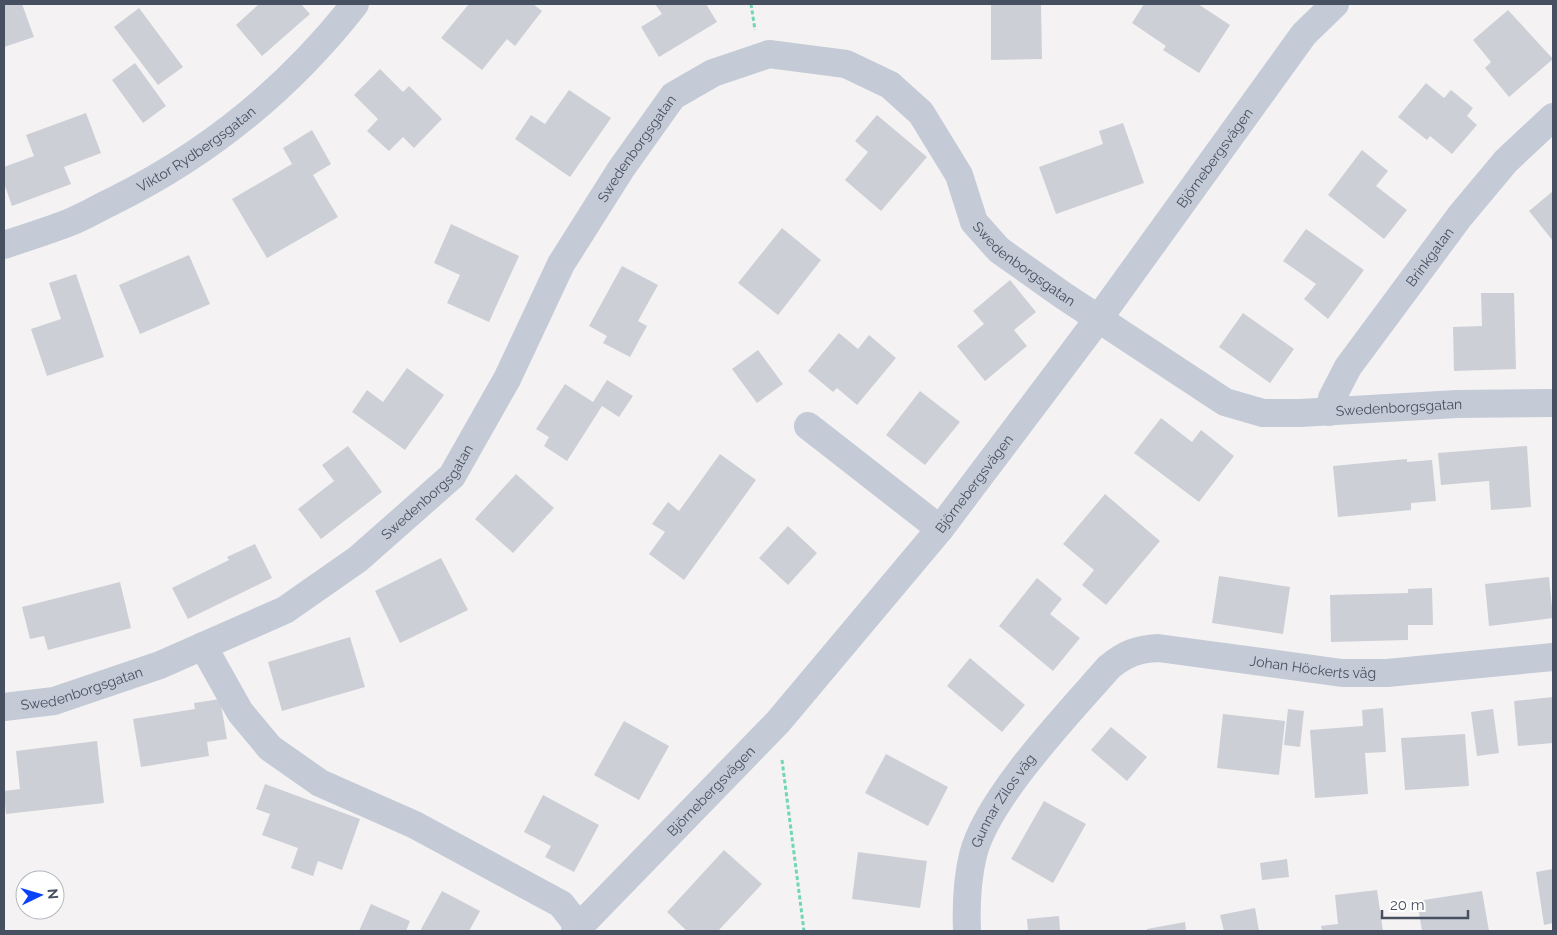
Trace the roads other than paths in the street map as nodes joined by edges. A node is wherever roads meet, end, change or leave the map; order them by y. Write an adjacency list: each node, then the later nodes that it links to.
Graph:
1 (355, 4): 4 (street, Viktor Rydbergsgatan)
2 (1334, 4): 5 (street, Björnebergsvägen)
3 (1553, 117): 7 (street, Brinkgatan)
4 (4, 245)
5 (1100, 318): 7 (street, Swedenborgsgatan); 9 (street, Björnebergsvägen); 10 (street, Swedenborgsgatan)
6 (1553, 403): 7 (street, Swedenborgsgatan)
7 (1330, 412)
8 (808, 426): 9 (street)
9 (940, 529): 14 (street, Björnebergsvägen)
10 (204, 646): 13 (street, Swedenborgsgatan); 14 (street)
11 (1553, 657): 12 (street, Johan Höckerts väg)
12 (1088, 690): 15 (street, Gunnar Zilos väg)
13 (4, 708)
14 (577, 929)
15 (967, 931)

